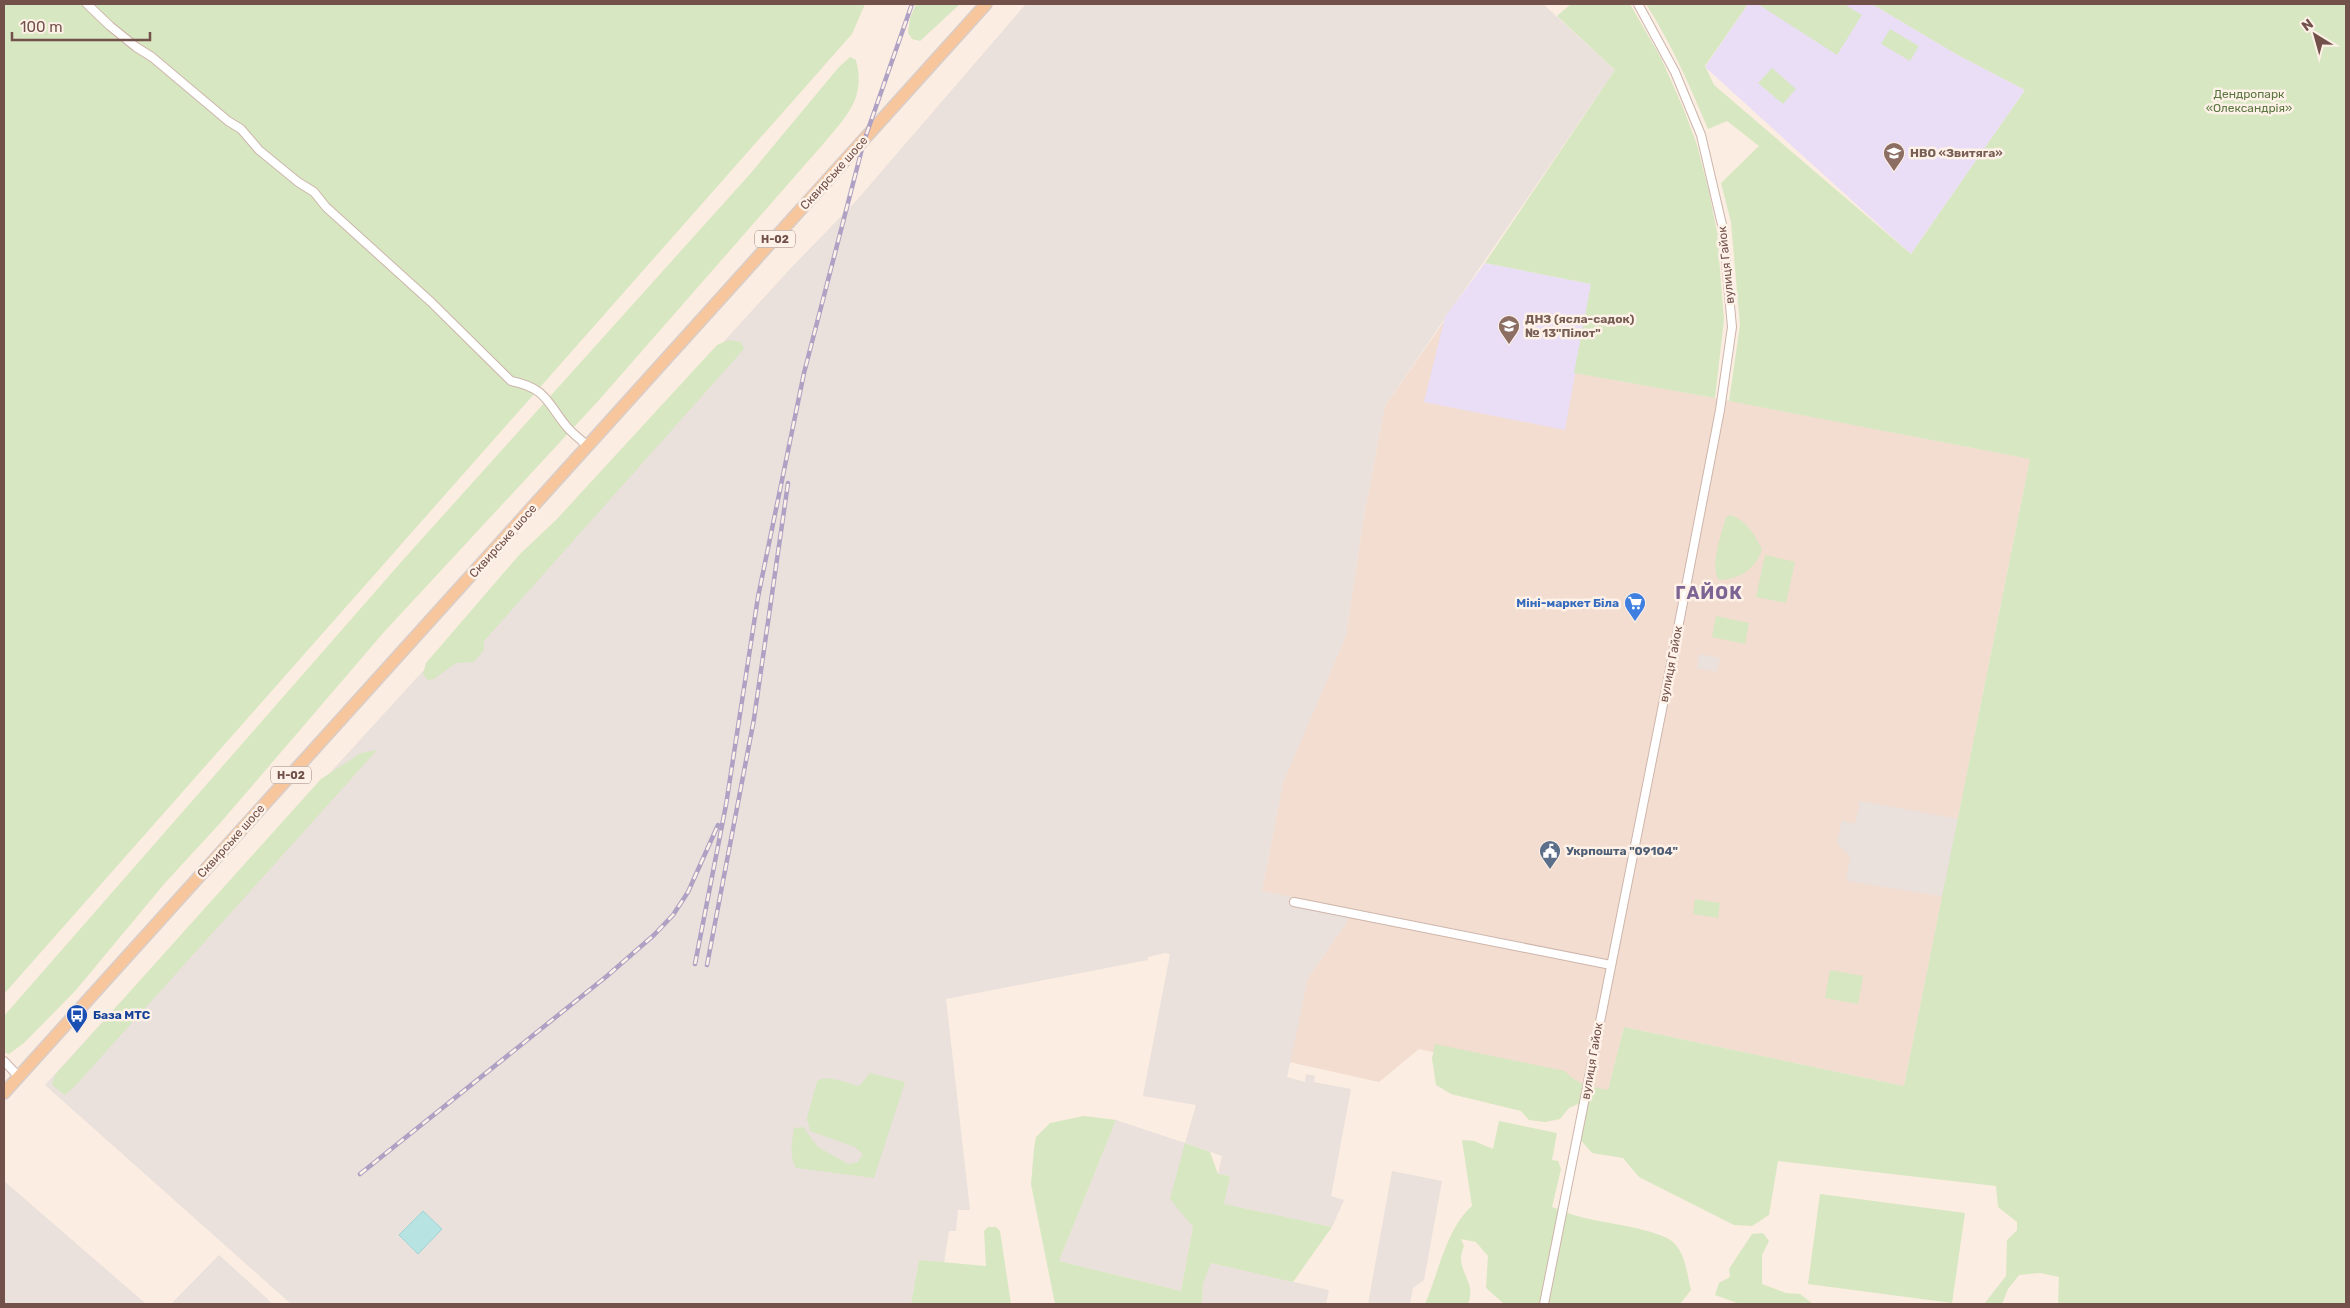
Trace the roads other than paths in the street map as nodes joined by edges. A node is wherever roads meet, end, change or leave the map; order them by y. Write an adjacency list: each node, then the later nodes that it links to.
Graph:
1 (87, 4): 4 (street)
2 (986, 4): 4 (main road, Сквирське шосе / Н-02)
3 (1638, 4): 6 (street, вулиця Гайок)
4 (588, 446): 8 (main road, Сквирське шосе / Н-02)
5 (1294, 902): 6 (street)
6 (1611, 964): 10 (street, вулиця Гайок)
7 (4, 1061): 8 (street)
8 (19, 1077): 9 (main road, Н-02)
9 (4, 1093)
10 (1544, 1304)

